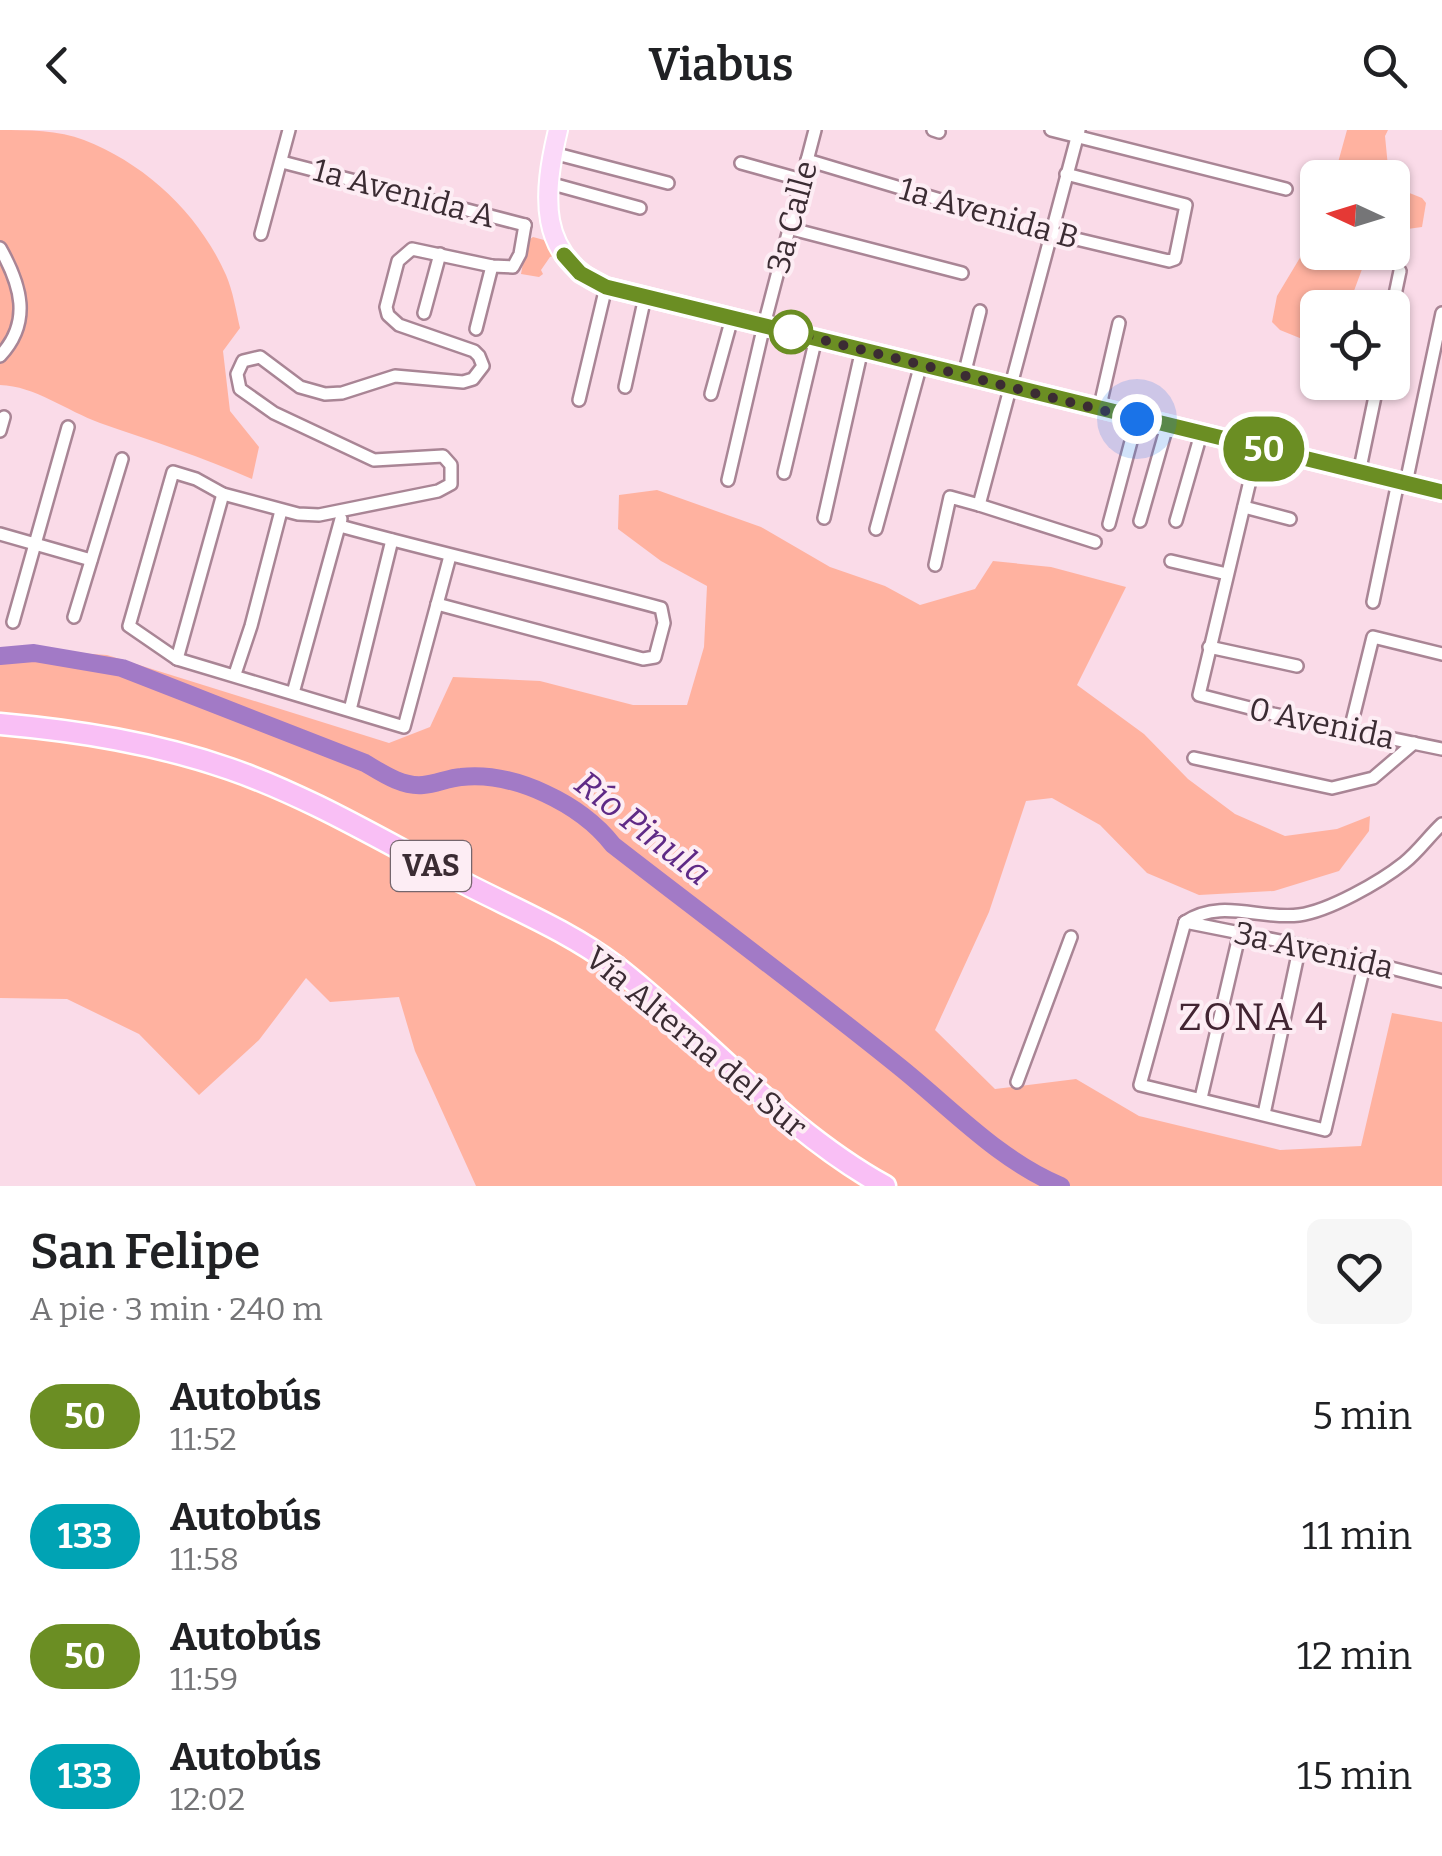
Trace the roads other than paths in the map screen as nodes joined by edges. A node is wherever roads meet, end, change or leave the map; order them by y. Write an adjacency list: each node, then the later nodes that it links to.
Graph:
1 (289, 130): 8 (street)
2 (558, 130): 6 (main road)
3 (815, 130): 7 (street, 3a Calle)
4 (1051, 130): 5 (street)
5 (1078, 134): 10 (street); 14 (street)
6 (553, 153): 12 (main road); 13 (street)
7 (808, 160): 11 (street, 3a Calle); 19 (street, 1a Avenida B)
8 (282, 162): 17 (street, 1a Avenida A); 20 (street)
9 (740, 162): 11 (street)
10 (1066, 174): 19 (street); 19 (street, 1a Avenida B)
11 (802, 180): 18 (street, 3a Calle)
12 (548, 182): 15 (street); 16 (main road)
13 (668, 183)
14 (1286, 189)
15 (640, 208)
16 (549, 216): 17 (street); 26 (main road)
17 (526, 225): 23 (street)
18 (788, 228): 25 (street); 34 (street, 3a Calle)
19 (1051, 233): 43 (street)
20 (261, 234)
21 (0, 248): 39 (street)
22 (440, 254): 23 (street); 30 (street); 64 (street)
23 (492, 266): 35 (street)
24 (1400, 271): 27 (street)
25 (962, 273)
26 (606, 287): 28 (main road); 45 (street)
27 (1396, 290)
28 (645, 297): 32 (main road); 42 (street)
29 (980, 310): 41 (street)
30 (424, 312)
31 (1442, 313): 36 (street)
32 (732, 318): 34 (main road); 44 (street)
33 (1119, 323): 47 (street)
34 (764, 325): 37 (main road); 58 (street, 3a Calle)
35 (476, 329)
36 (1440, 335): 59 (street)
37 (816, 338): 38 (main road); 56 (street)
38 (862, 349): 40 (main road); 66 (street)
39 (0, 356)
40 (922, 364): 41 (main road); 72 (street)
41 (964, 375): 43 (main road)
42 (625, 387)
43 (1011, 388): 47 (main road); 62 (street)
44 (711, 394)
45 (579, 400)
46 (1374, 400): 57 (street)
47 (1099, 410): 49 (main road)
48 (4, 417): 52 (street)
49 (1137, 419): 50 (main road); 70 (street)
50 (1167, 426): 53 (main road); 69 (street)
51 (68, 427): 76 (street)
52 (0, 431)
53 (1201, 434): 54 (main road); 68 (street)
54 (1258, 447): 57 (main road); 63 (street)
55 (122, 459): 78 (street)
56 (784, 473)
57 (1359, 473): 59 (main road)
58 (728, 480)
59 (1402, 483): 60 (main road); 82 (street)
60 (1442, 492)
61 (223, 494): 65 (street); 88 (street); 88 (street)
62 (979, 505): 75 (street); 80 (street)
63 (1244, 507): 67 (street); 81 (street)
64 (342, 509): 65 (street); 71 (street)
65 (281, 511): 90 (street)
66 (824, 518)
67 (1290, 519)
68 (1176, 520)
69 (1140, 521)
70 (1109, 524)
71 (340, 526): 74 (street); 91 (street)
72 (876, 530)
73 (0, 534): 76 (street)
74 (392, 540): 77 (street); 92 (street)
75 (1095, 542)
76 (35, 544): 78 (street); 85 (street)
77 (450, 556): 83 (street); 83 (street)
78 (91, 560): 84 (street)
79 (1170, 560): 81 (street)
80 (935, 565)
81 (1227, 574): 86 (street)
82 (1373, 602)
83 (437, 604): 92 (street)
84 (74, 617)
85 (12, 622)
86 (1209, 647): 89 (street); 94 (street, 0 Avenida)
87 (1442, 654): 94 (street)
88 (177, 659): 90 (street)
89 (1297, 666)
90 (235, 674): 91 (street)
91 (293, 694): 92 (street)
92 (350, 710)
93 (0, 724): 109 (highway, Vía Alterna del Sur / VAS)
94 (1350, 730): 96 (street, 0 Avenida)
95 (0, 736): 109 (highway, Vía Alterna del Sur / VAS)
96 (1414, 743): 97 (street, 0 Avenida); 98 (street)
97 (1442, 749)
98 (1194, 758)
99 (1442, 824): 100 (street)
100 (1186, 922): 101 (street, 3a Avenida); 107 (street)
101 (1240, 932): 103 (street, 3a Avenida); 107 (street)
102 (1071, 937): 106 (street)
103 (1300, 945): 104 (street, 3a Avenida); 108 (street)
104 (1365, 962): 105 (street, 3a Avenida); 108 (street)
105 (1442, 980)
106 (1017, 1082)
107 (1201, 1098): 108 (street)
108 (1264, 1114)
109 (798, 1135): 110 (highway, Vía Alterna del Sur / VAS)
110 (818, 1150): 111 (highway, Vía Alterna del Sur / VAS); 112 (highway, Vía Alterna del Sur / VAS)
111 (860, 1186)
112 (884, 1186)

